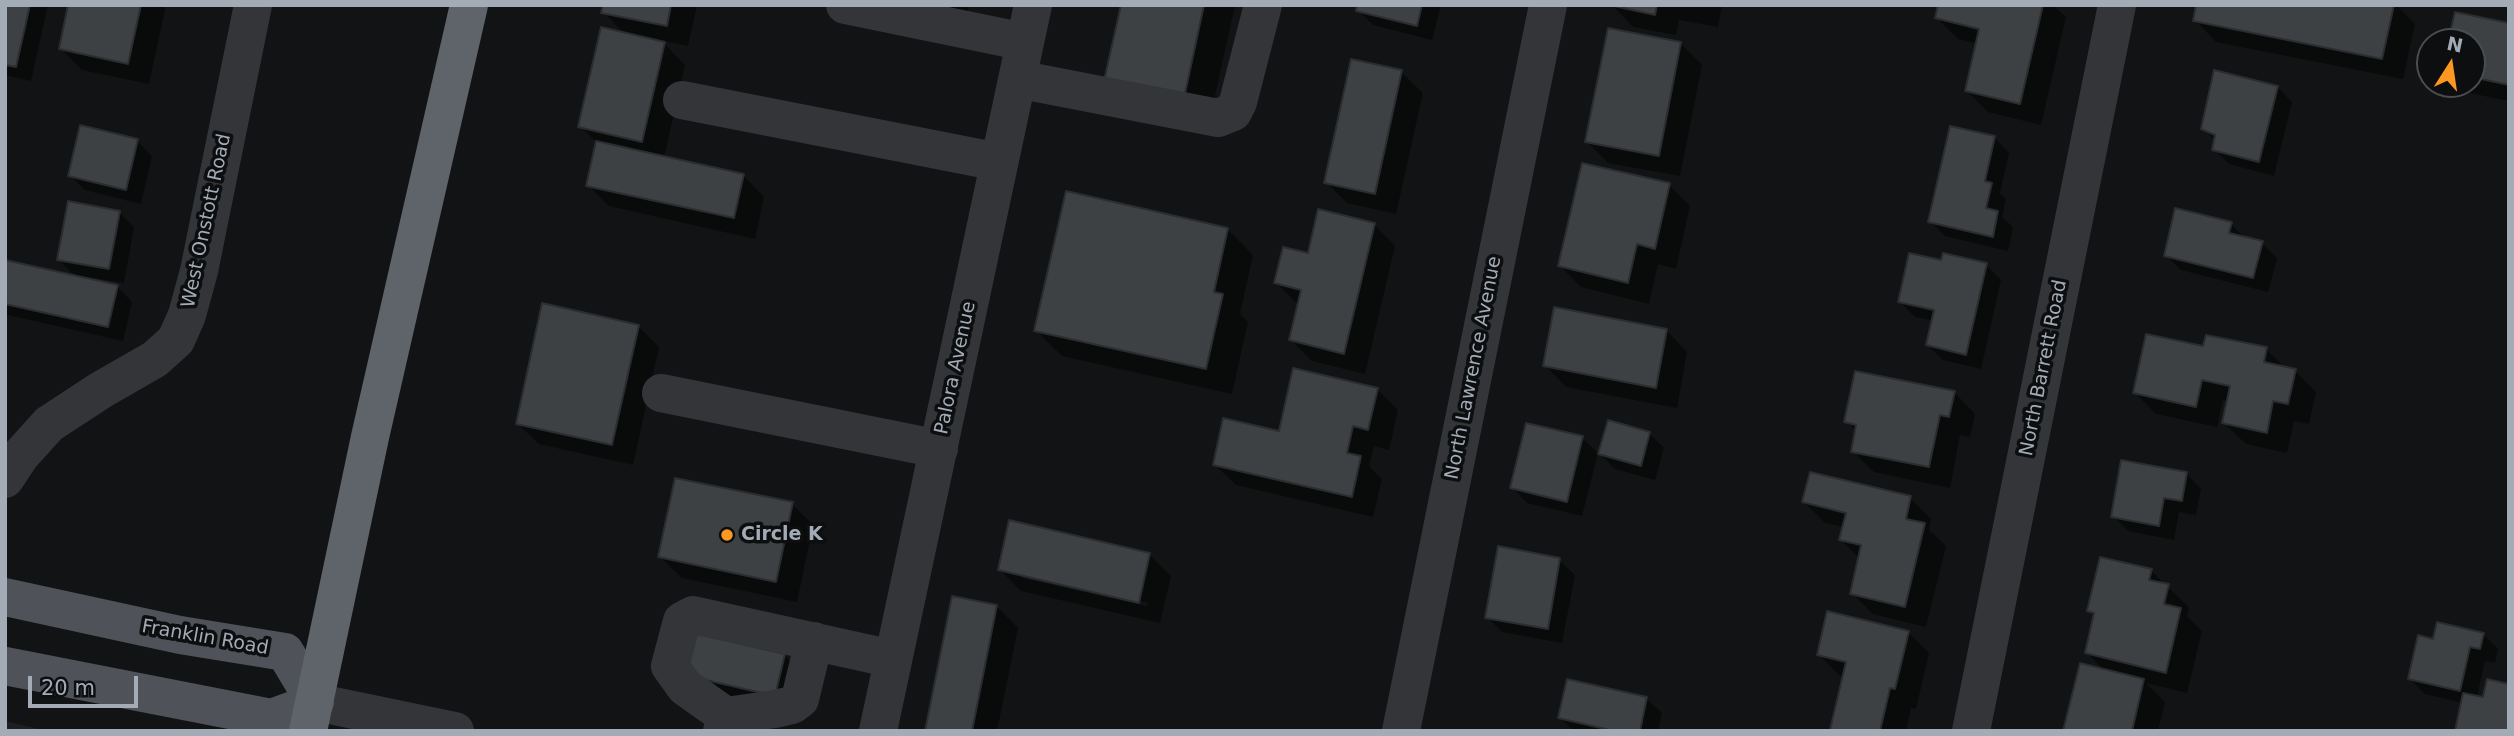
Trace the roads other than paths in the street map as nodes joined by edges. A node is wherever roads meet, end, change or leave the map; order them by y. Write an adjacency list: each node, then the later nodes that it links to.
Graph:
1 (253, 5): 14 (street, West Onstott Road)
2 (469, 5): 19 (highway)
3 (845, 5): 8 (street)
4 (1033, 5): 8 (street, Palora Avenue)
5 (1263, 5): 9 (street)
6 (1548, 5): 23 (street, North Lawrence Avenue)
7 (2117, 5): 24 (street, North Barrett Road)
8 (1025, 42): 9 (street, Palora Avenue)
9 (1017, 79): 11 (street, Palora Avenue)
10 (682, 100): 11 (street)
11 (999, 162): 13 (street, Palora Avenue)
12 (661, 393): 13 (street)
13 (939, 449): 17 (street, Palora Avenue)
14 (5, 479)
15 (5, 597): 19 (main road, Franklin Road)
16 (814, 641): 17 (street); 20 (street); 20 (street)
17 (893, 659): 22 (street, Palora Avenue)
18 (5, 666): 19 (main road)
19 (312, 717): 21 (street)
20 (724, 723)
21 (455, 731)
22 (878, 731)
23 (1401, 731)
24 (1971, 731)

